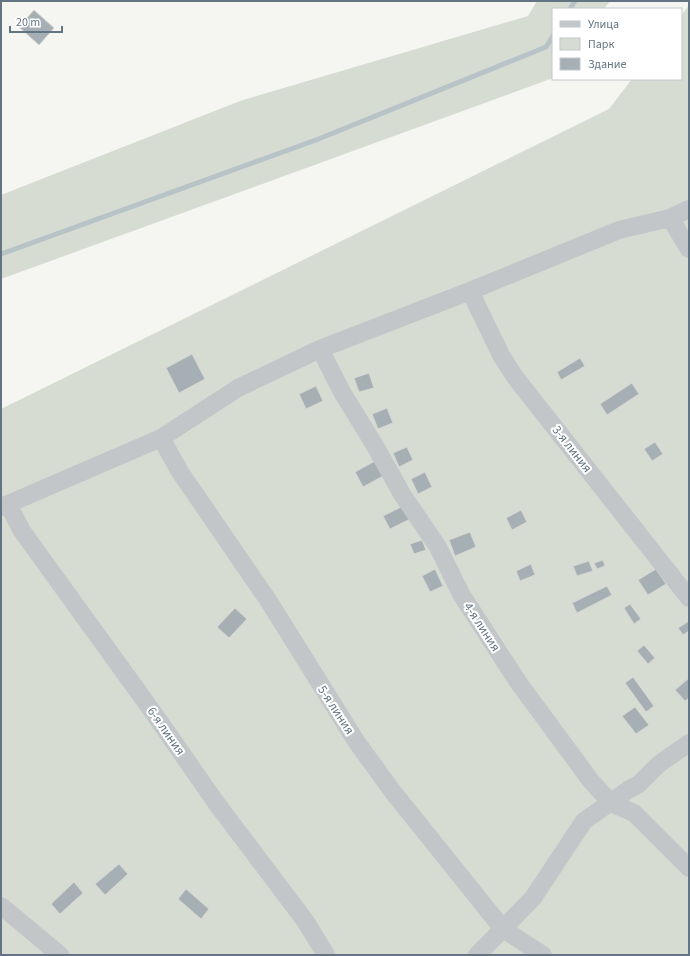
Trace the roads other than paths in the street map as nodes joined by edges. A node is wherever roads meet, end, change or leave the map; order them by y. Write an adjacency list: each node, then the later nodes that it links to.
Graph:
1 (689, 209): 2 (street)
2 (670, 218): 3 (street); 4 (street)
3 (689, 249)
4 (470, 290): 5 (street); 8 (street, 3-я линия)
5 (320, 349): 6 (street); 10 (street, 4-я линия)
6 (162, 438): 7 (street); 13 (street, 5-я линия)
7 (5, 506): 15 (street, 6-я линия)
8 (689, 598)
9 (689, 743): 10 (street)
10 (610, 803): 11 (street, 4-я линия); 13 (street)
11 (689, 868)
12 (1, 906): 14 (street)
13 (503, 929): 16 (street); 17 (street, 5-я линия)
14 (60, 955)
15 (326, 955)
16 (477, 955)
17 (543, 955)

